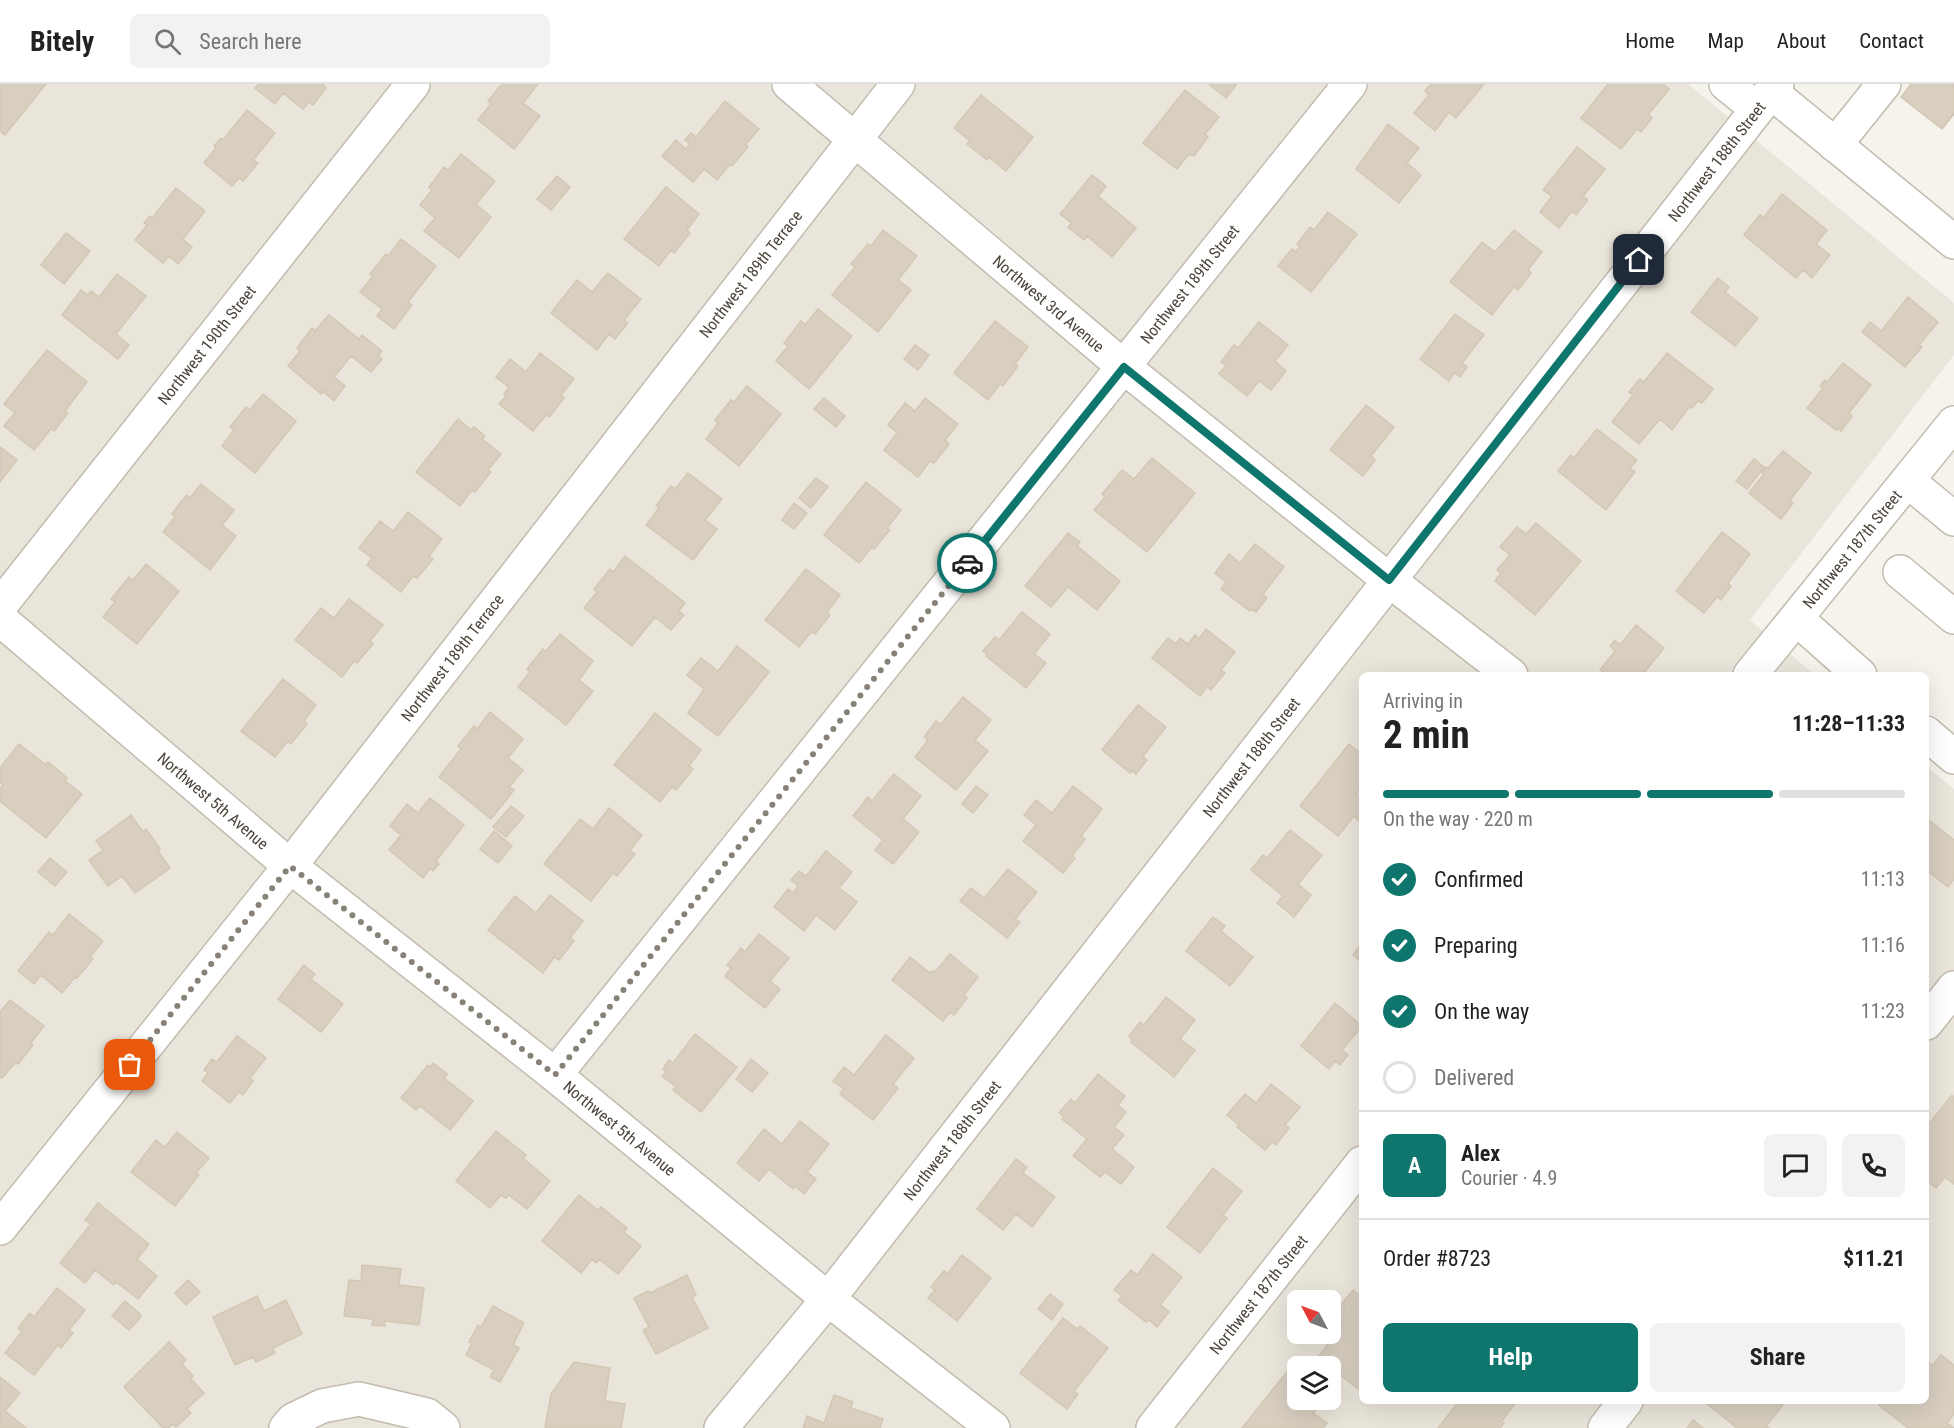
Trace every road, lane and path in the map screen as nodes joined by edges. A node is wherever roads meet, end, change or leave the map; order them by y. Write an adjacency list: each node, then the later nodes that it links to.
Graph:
1 (413, 84): 17 (street, Northwest 190th Street)
2 (789, 84): 8 (street, Northwest 3rd Avenue)
3 (898, 84): 8 (street, Northwest 189th Terrace)
4 (1350, 84): 11 (street, Northwest 189th Street)
5 (1726, 84): 7 (street)
6 (1884, 84): 9 (street)
7 (1769, 95): 9 (street); 16 (street, Northwest 188th Street)
8 (855, 138): 11 (street, Northwest 3rd Avenue); 26 (street, Northwest 189th Terrace)
9 (1835, 145): 10 (street)
10 (1954, 242)
11 (1124, 367): 16 (street, Northwest 3rd Avenue); 29 (street, Northwest 189th Street)
12 (1954, 423): 13 (street, Northwest 187th Street)
13 (1908, 481): 14 (street); 20 (street, Northwest 187th Street)
14 (1954, 519)
15 (1900, 572): 18 (street)
16 (1389, 580): 21 (street, Northwest 3rd Avenue); 32 (street, Northwest 188th Street)
17 (0, 606)
18 (1954, 616)
19 (0, 619): 26 (street, Northwest 5th Avenue)
20 (1797, 619): 22 (street, Northwest 187th Street); 23 (street)
21 (1507, 672)
22 (1753, 672)
23 (1857, 672)
24 (1929, 736): 25 (street)
25 (1954, 757)
26 (290, 866): 29 (street, Northwest 5th Avenue); 31 (street, Northwest 189th Terrace)
27 (1954, 988): 28 (street)
28 (1929, 1019)
29 (555, 1075): 32 (street, Northwest 5th Avenue)
30 (1359, 1167): 38 (street, Northwest 187th Street)
31 (0, 1228)
32 (828, 1299): 36 (street, Northwest 188th Street); 37 (street, Northwest 5th Avenue)
33 (1624, 1404): 39 (street)
34 (290, 1424): 35 (street)
35 (443, 1428)
36 (721, 1428)
37 (993, 1428)
38 (1153, 1428)
39 (1605, 1428)

